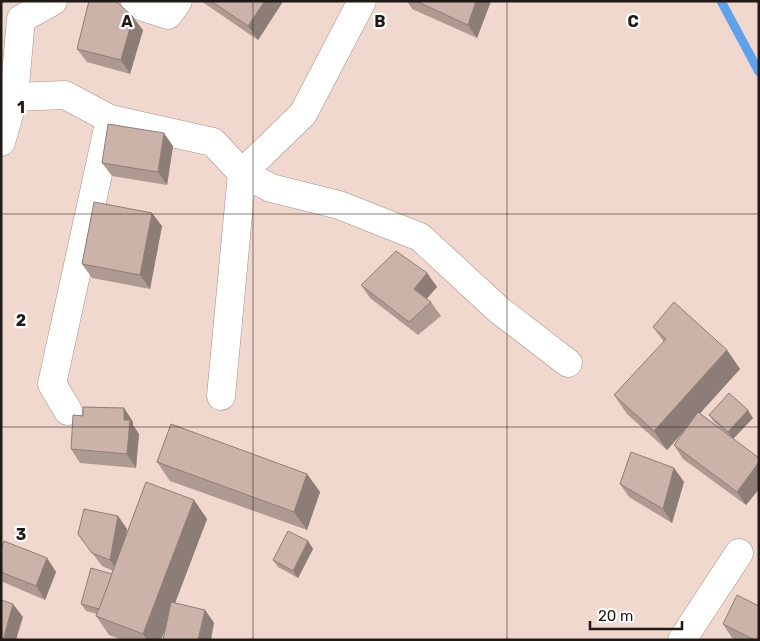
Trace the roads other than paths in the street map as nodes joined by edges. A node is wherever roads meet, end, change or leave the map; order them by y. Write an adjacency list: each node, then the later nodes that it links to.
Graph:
1 (53, 1): 5 (street)
2 (136, 1): 3 (street)
3 (178, 1)
4 (362, 1): 9 (street)
5 (18, 10): 6 (street)
6 (14, 97): 7 (street); 8 (street)
7 (110, 119): 9 (street); 12 (street)
8 (1, 142)
9 (242, 173): 10 (street); 11 (street)
10 (568, 363)
11 (221, 396)
12 (68, 410)
13 (739, 553): 14 (street)
14 (682, 640)

